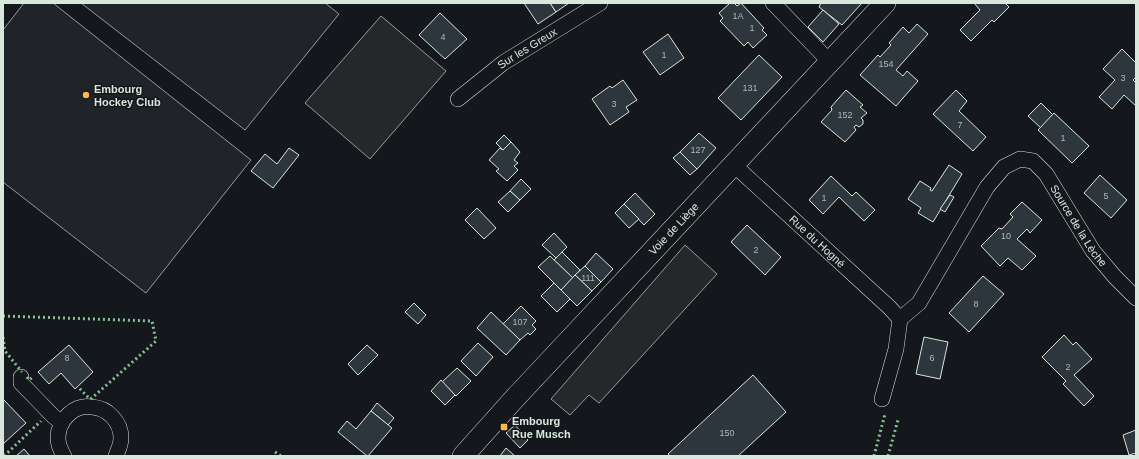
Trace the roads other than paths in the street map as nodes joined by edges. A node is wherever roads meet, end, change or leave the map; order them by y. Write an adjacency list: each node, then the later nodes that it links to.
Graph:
1 (600, 3): 5 (street, Sur les Greux)
2 (773, 3): 4 (street)
3 (885, 3): 4 (street, Voie de Liège)
4 (830, 62): 6 (street, Voie de Liège)
5 (458, 99)
6 (734, 165): 8 (street, Rue du Hogné); 14 (street, Voie de Liège)
7 (1136, 298): 8 (street, Source de la Lèche)
8 (900, 319): 10 (street)
9 (20, 377): 11 (street)
10 (882, 399)
11 (62, 423): 12 (street); 13 (street)
12 (64, 456)
13 (116, 456)
14 (463, 456)

